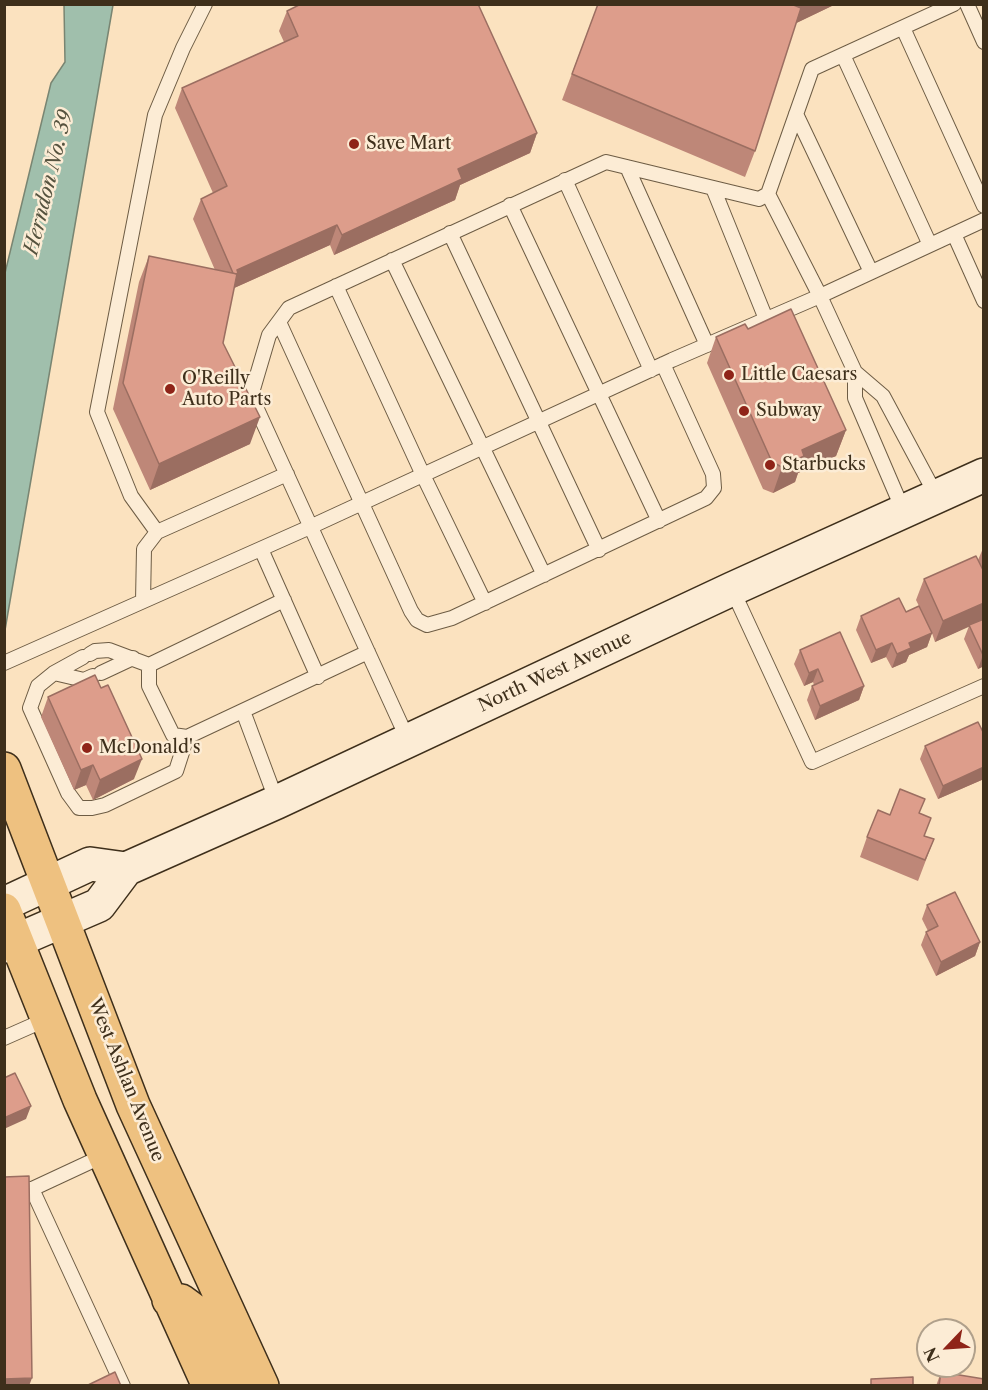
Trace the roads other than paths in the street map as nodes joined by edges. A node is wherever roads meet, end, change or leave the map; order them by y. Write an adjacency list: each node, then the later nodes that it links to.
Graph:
1 (206, 4): 39 (lane)
2 (954, 4): 4 (lane)
3 (967, 4): 5 (lane)
4 (903, 28): 6 (lane); 13 (lane)
5 (984, 42)
6 (843, 55): 7 (lane); 17 (lane)
7 (796, 114): 11 (lane); 19 (lane)
8 (627, 167): 9 (lane); 10 (lane); 25 (lane)
9 (565, 180): 12 (lane); 26 (lane)
10 (713, 188): 11 (lane); 23 (lane)
11 (768, 194): 21 (lane)
12 (510, 205): 15 (lane); 28 (lane)
13 (984, 206)
14 (984, 220): 16 (lane)
15 (450, 233): 18 (lane); 29 (lane)
16 (954, 234): 17 (lane); 22 (lane)
17 (930, 245): 19 (lane)
18 (392, 260): 20 (lane); 30 (lane)
19 (871, 272): 21 (lane)
20 (336, 286): 24 (lane); 32 (lane)
21 (820, 296): 23 (lane); 27 (lane)
22 (984, 301)
23 (766, 320): 25 (lane)
24 (279, 322): 31 (lane); 35 (lane)
25 (707, 345): 26 (lane)
26 (657, 367): 28 (lane); 37 (lane)
27 (855, 372): 34 (lane); 36 (lane)
28 (598, 394): 29 (lane); 37 (lane)
29 (539, 422): 30 (lane); 41 (lane)
30 (481, 448): 32 (lane); 42 (lane)
31 (287, 474): 38 (lane); 39 (lane)
32 (423, 475): 35 (lane); 46 (lane)
33 (984, 475): 34 (main road, North West Avenue)
34 (936, 495): 36 (main road, North West Avenue)
35 (362, 504): 38 (lane); 46 (lane)
36 (903, 510): 43 (main road, North West Avenue)
37 (659, 521): 41 (lane)
38 (310, 527): 40 (lane); 47 (lane)
39 (157, 532): 45 (lane)
40 (261, 549): 44 (lane); 45 (lane)
41 (599, 550): 42 (lane)
42 (544, 575): 46 (lane)
43 (732, 589): 53 (lane); 56 (main road, North West Avenue)
44 (284, 600): 50 (lane); 52 (lane)
45 (143, 602): 49 (lane)
46 (485, 603)
47 (368, 652): 52 (lane); 56 (lane)
48 (133, 658): 50 (lane); 51 (lane); 51 (lane)
49 (4, 663)
50 (149, 665): 55 (lane)
51 (54, 673): 55 (lane)
52 (318, 676): 54 (lane)
53 (984, 686)
54 (243, 711): 55 (lane); 58 (lane)
55 (187, 737)
56 (408, 740): 58 (main road, North West Avenue)
57 (4, 769): 60 (main road, West Ashlan Avenue)
58 (277, 802): 59 (main road, North West Avenue)
59 (126, 869): 60 (main road); 63 (main road, North West Avenue)
60 (48, 883): 61 (main road); 63 (main road, West Ashlan Avenue)
61 (4, 904)
62 (4, 910): 64 (main road)
63 (62, 920): 64 (main road, North West Avenue); 74 (main road, West Ashlan Avenue)
64 (10, 943): 65 (main road)
65 (47, 1019): 66 (lane); 67 (main road)
66 (4, 1038)
67 (105, 1155): 69 (lane); 70 (main road)
68 (4, 1189): 69 (lane)
69 (32, 1189): 71 (lane)
70 (169, 1300): 72 (main road); 73 (main road)
71 (123, 1386)
72 (209, 1386)
73 (236, 1386)
74 (262, 1386)

